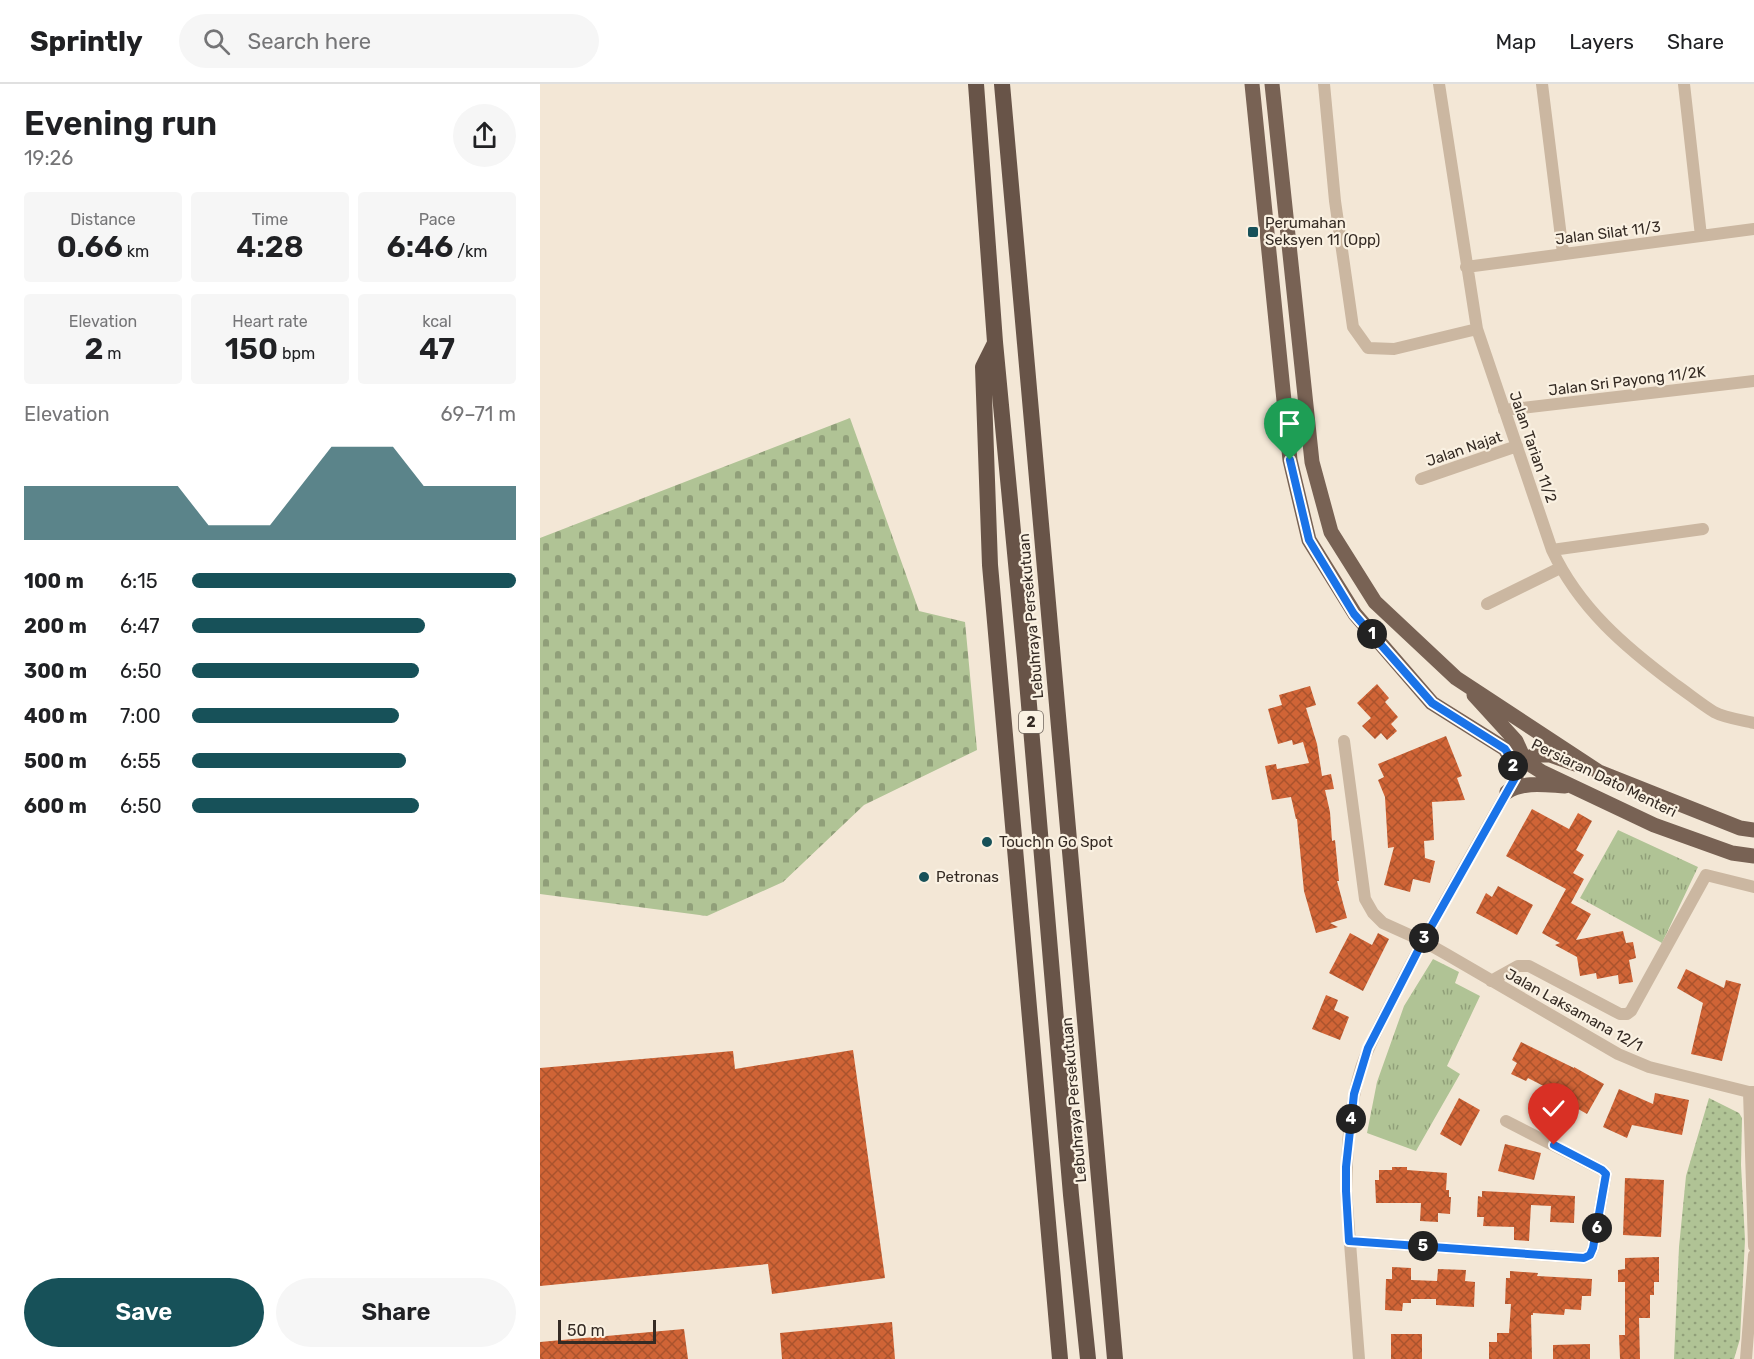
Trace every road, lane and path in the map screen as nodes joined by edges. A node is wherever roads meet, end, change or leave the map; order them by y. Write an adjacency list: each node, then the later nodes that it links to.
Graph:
1 (976, 84): 14 (highway, Lebuhraya Persekutuan / 2)
2 (1002, 84): 44 (highway, Lebuhraya Persekutuan / 2)
3 (1252, 84): 26 (main road, Persiaran Dato Menteri)
4 (1272, 84): 23 (main road, Persiaran Dato Menteri)
5 (1324, 84): 13 (street)
6 (1439, 84): 12 (street, Jalan Tarian 11/2)
7 (1542, 84): 11 (street)
8 (1684, 84): 10 (street)
9 (1754, 230): 10 (street, Jalan Silat 11/3)
10 (1701, 236): 11 (street, Jalan Silat 11/3)
11 (1563, 253): 12 (street, Jalan Silat 11/3)
12 (1466, 267): 13 (street, Jalan Tarian 11/2)
13 (1477, 329): 16 (street, Jalan Tarian 11/2)
14 (995, 342): 42 (highway); 43 (highway, Lebuhraya Persekutuan / 2)
15 (1754, 381): 16 (street, Jalan Sri Payong 11/2K)
16 (1504, 410): 17 (street, Jalan Tarian 11/2)
17 (1517, 446): 18 (street, Jalan Najat); 20 (street, Jalan Tarian 11/2)
18 (1421, 479)
19 (1703, 529): 20 (street)
20 (1552, 550): 21 (street, Jalan Tarian 11/2)
21 (1560, 568): 22 (street); 24 (street, Jalan Tarian 11/2)
22 (1487, 604)
23 (1464, 683): 27 (main road); 28 (main road, Persiaran Dato Menteri)
24 (1754, 723)
25 (1344, 741): 35 (street, Jalan Laksamana 12/1)
26 (1505, 749): 27 (main road, Persiaran Dato Menteri); 29 (main road)
27 (1525, 761): 28 (main road); 29 (street); 30 (main road, Persiaran Dato Menteri)
28 (1599, 771): 32 (main road, Persiaran Dato Menteri)
29 (1515, 778): 31 (street)
30 (1574, 787): 31 (main road); 33 (main road, Persiaran Dato Menteri)
31 (1507, 792): 35 (street)
32 (1754, 830)
33 (1754, 856)
34 (1754, 887): 36 (street)
35 (1423, 941): 36 (street, Jalan Laksamana 12/1); 39 (street)
36 (1491, 981): 37 (street, Jalan Laksamana 12/1)
37 (1751, 1092): 40 (street)
38 (1506, 1121): 39 (street)
39 (1349, 1241): 45 (street)
40 (1754, 1246)
41 (1754, 1255): 46 (street)
42 (1060, 1359)
43 (1088, 1359)
44 (1115, 1359)
45 (1359, 1359)
46 (1746, 1359)

